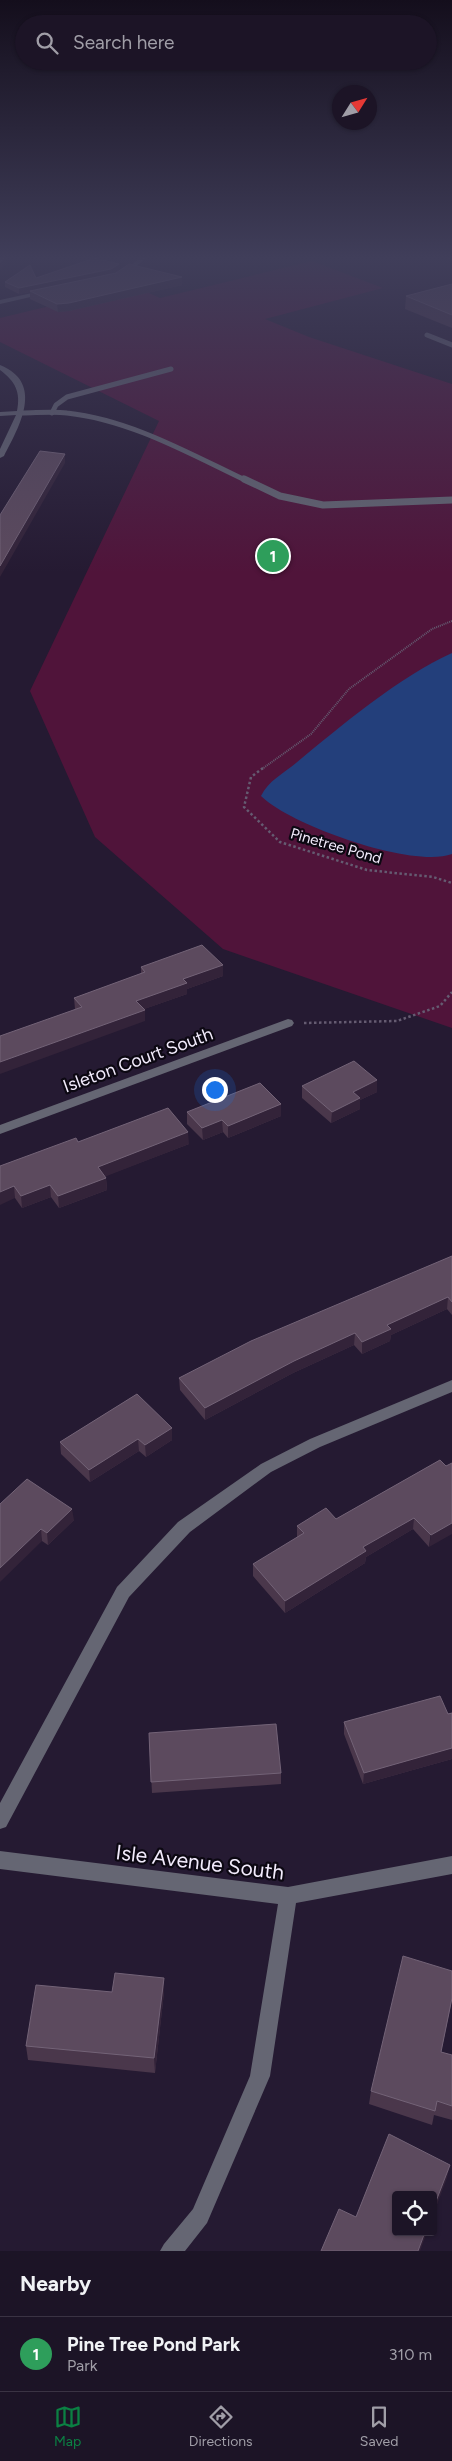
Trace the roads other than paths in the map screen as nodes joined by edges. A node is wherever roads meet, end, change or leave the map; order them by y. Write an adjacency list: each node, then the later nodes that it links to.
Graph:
1 (0, 367): 3 (street)
2 (171, 369): 4 (lane)
3 (22, 413): 4 (lane); 5 (street); 6 (street)
4 (52, 413): 7 (lane)
5 (0, 414)
6 (0, 456)
7 (452, 500)
8 (288, 1023): 9 (street, Isleton Court South)
9 (0, 1130)
10 (452, 1386): 11 (street)
11 (0, 1821)
12 (0, 1860): 14 (street, Isle Avenue South)
13 (452, 1865): 14 (street, Isle Avenue South)
14 (288, 1896): 15 (street)
15 (171, 2251)

